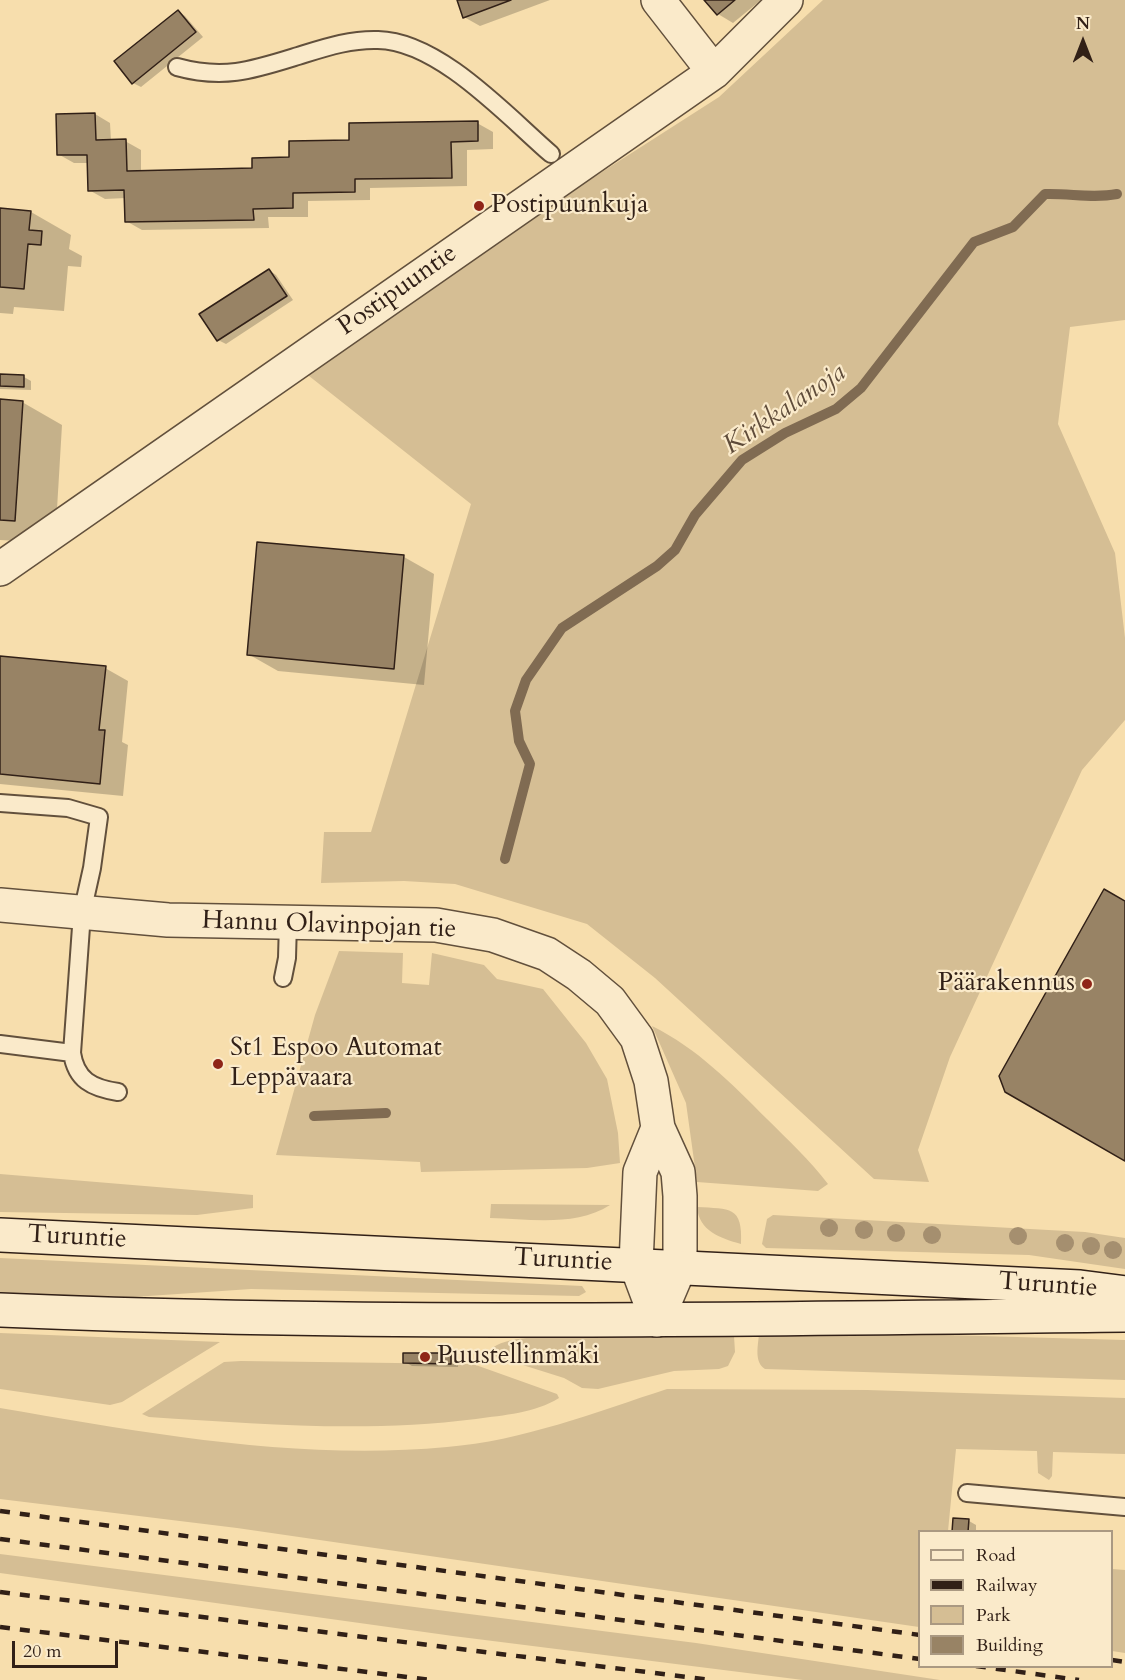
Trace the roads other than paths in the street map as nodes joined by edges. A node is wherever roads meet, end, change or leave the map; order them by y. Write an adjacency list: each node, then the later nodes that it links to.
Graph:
1 (658, 0): 4 (street)
2 (786, 0): 4 (street, Postipuuntie)
3 (177, 67): 5 (lane)
4 (714, 72): 6 (street, Postipuuntie)
5 (551, 154)
6 (0, 569)
7 (0, 803): 9 (lane)
8 (0, 905): 9 (street, Hannu Olavinpojan tie)
9 (82, 913): 10 (street, Hannu Olavinpojan tie); 13 (lane)
10 (288, 922): 11 (lane); 15 (street, Hannu Olavinpojan tie)
11 (283, 978)
12 (0, 1044): 13 (lane)
13 (72, 1053): 14 (lane)
14 (118, 1092)
15 (658, 1128): 17 (street); 18 (street, Hannu Olavinpojan tie)
16 (0, 1234): 17 (street, Turuntie)
17 (636, 1264): 18 (street, Turuntie); 22 (street)
18 (680, 1266): 19 (street, Turuntie); 22 (street, Hannu Olavinpojan tie)
19 (1125, 1293)
20 (0, 1310): 22 (street, Turuntie)
21 (1125, 1315): 22 (street, Turuntie)
22 (657, 1320)
23 (967, 1493): 24 (lane)
24 (1125, 1507)

